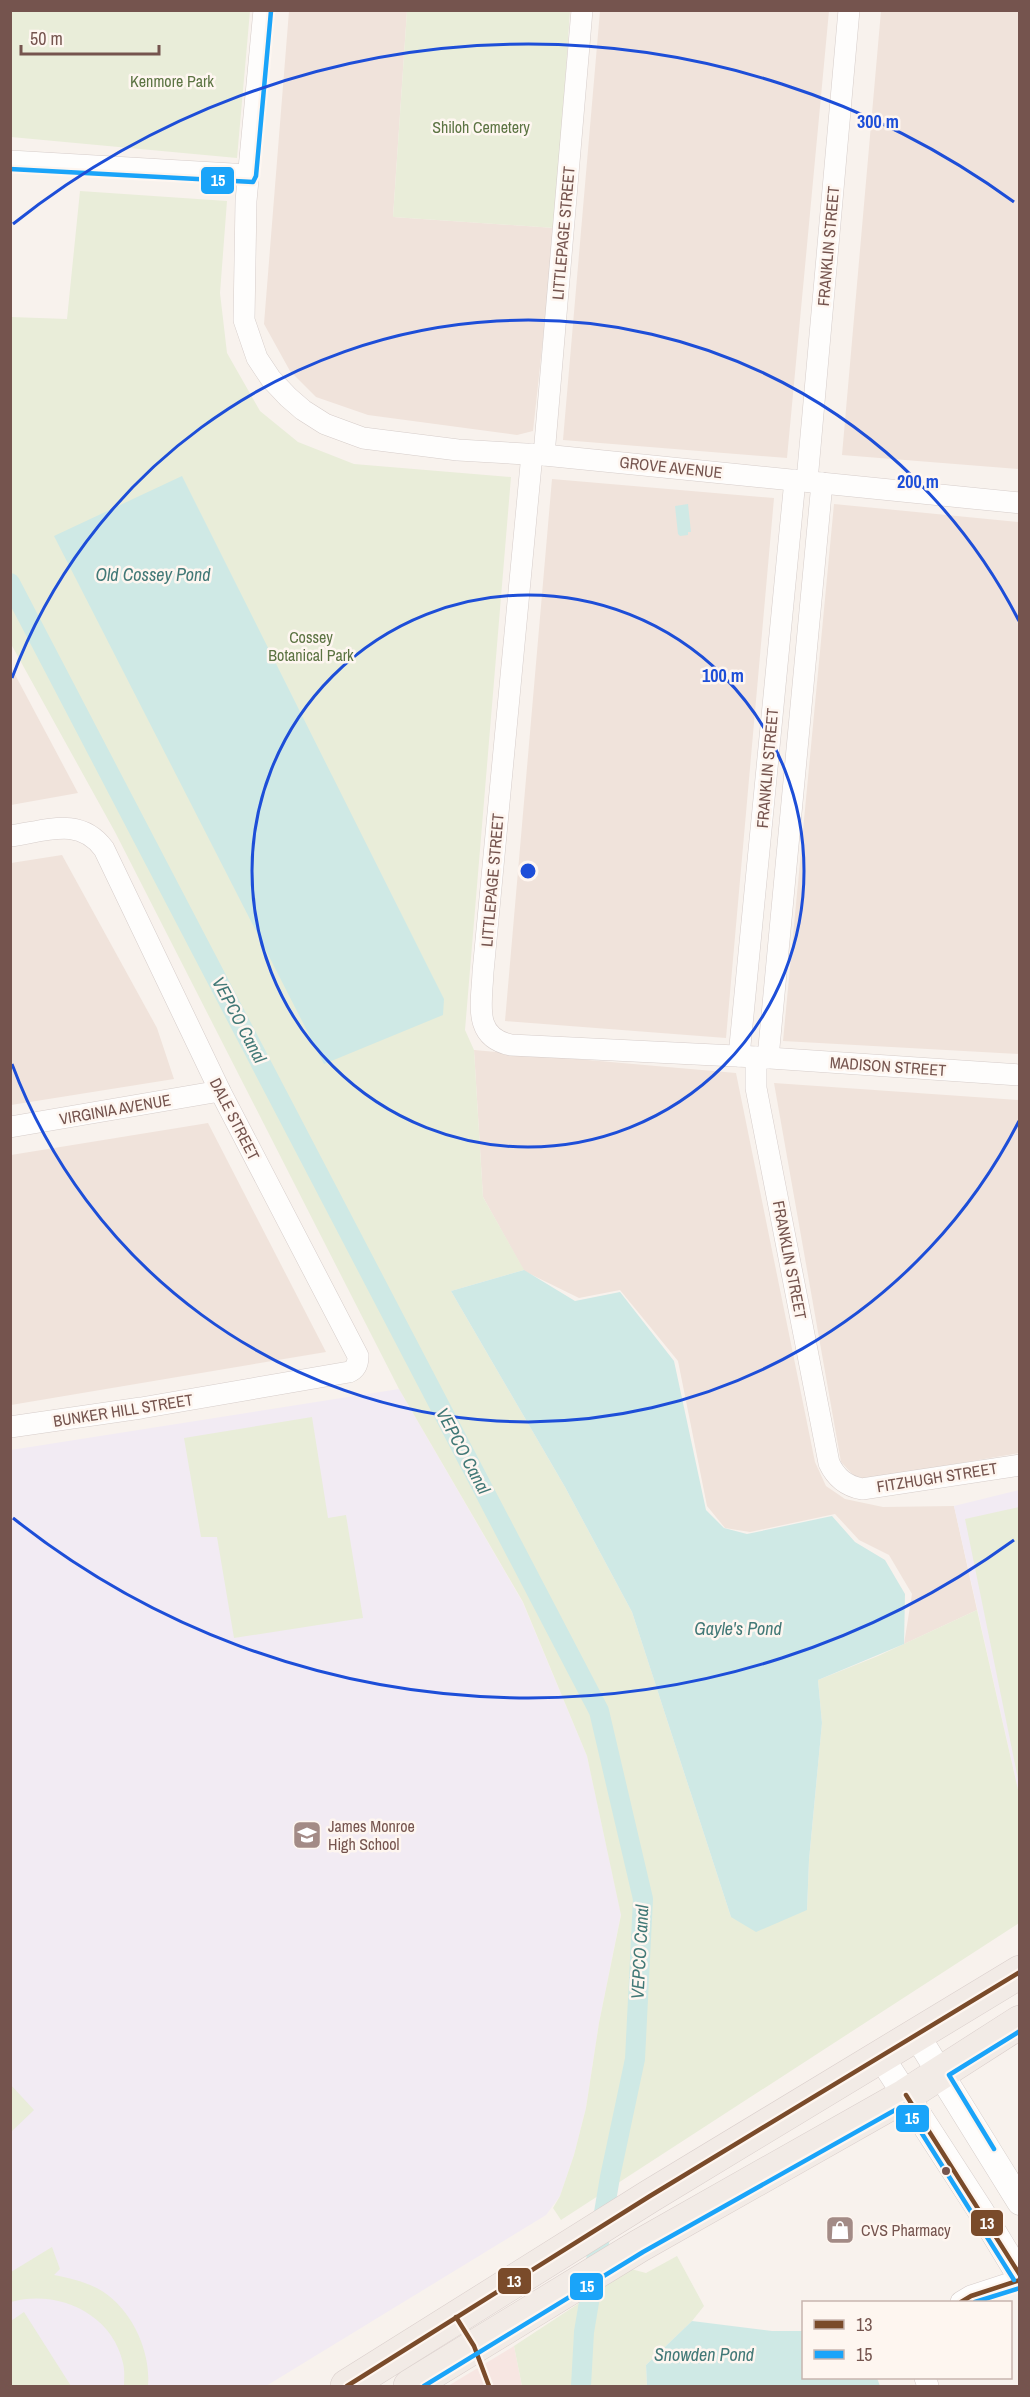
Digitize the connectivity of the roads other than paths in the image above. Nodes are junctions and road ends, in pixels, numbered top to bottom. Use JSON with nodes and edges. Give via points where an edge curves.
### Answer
{"nodes":[{"id":1,"x":264,"y":10,"type":"edge"},
{"id":2,"x":582,"y":10,"type":"edge"},
{"id":3,"x":849,"y":10,"type":"edge"},
{"id":4,"x":10,"y":161,"type":"edge"},
{"id":5,"x":249,"y":175,"type":"junction"},
{"id":6,"x":538,"y":454,"type":"junction"},
{"id":7,"x":808,"y":481,"type":"junction"},
{"id":8,"x":1020,"y":503,"type":"edge"},
{"id":9,"x":10,"y":836,"type":"edge"},
{"id":10,"x":755,"y":1057,"type":"junction"},
{"id":11,"x":1020,"y":1075,"type":"edge"},
{"id":12,"x":220,"y":1091,"type":"junction"},
{"id":13,"x":10,"y":1126,"type":"edge"},
{"id":14,"x":236,"y":1392,"type":"joint"},
{"id":15,"x":10,"y":1427,"type":"edge"},
{"id":16,"x":829,"y":1463,"type":"joint"},
{"id":17,"x":1020,"y":1465,"type":"edge"},
{"id":18,"x":1020,"y":1972,"type":"edge"},
{"id":19,"x":1020,"y":2022,"type":"edge"},
{"id":20,"x":917,"y":2036,"type":"junction"},
{"id":21,"x":881,"y":2057,"type":"junction"},
{"id":22,"x":939,"y":2073,"type":"junction"},
{"id":23,"x":906,"y":2095,"type":"junction"},
{"id":24,"x":1020,"y":2202,"type":"edge"},
{"id":25,"x":1020,"y":2278,"type":"edge"},
{"id":26,"x":963,"y":2301,"type":"edge"},
{"id":27,"x":347,"y":2386,"type":"edge"},
{"id":28,"x":410,"y":2386,"type":"edge"}],
"edges":[{"from":1,"to":5,"type":"street","name":"GROVE AVENUE"},
{"from":2,"to":6,"type":"street","name":"LITTLEPAGE STREET"},
{"from":3,"to":7,"type":"street","name":"FRANKLIN STREET"},
{"from":4,"to":5,"type":"street"},
{"from":5,"to":6,"type":"street","name":"GROVE AVENUE","via":[[244,320],[258,358],[282,391],[325,424],[363,438],[458,450]]},
{"from":6,"to":7,"type":"street","name":"GROVE AVENUE"},
{"from":6,"to":10,"type":"street","name":"LITTLEPAGE STREET","via":[[483,972],[484,1028],[501,1043],[511,1045]]},
{"from":7,"to":8,"type":"street","name":"GROVE AVENUE"},
{"from":7,"to":10,"type":"street","name":"FRANKLIN STREET"},
{"from":7,"to":10,"type":"street","name":"FRANKLIN STREET"},
{"from":9,"to":12,"type":"street","name":"DALE STREET","via":[[74,828],[96,839]]},
{"from":10,"to":11,"type":"street","name":"MADISON STREET"},
{"from":10,"to":16,"type":"street","name":"FRANKLIN STREET","via":[[756,1088]]},
{"from":12,"to":13,"type":"street","name":"VIRGINIA AVENUE"},
{"from":12,"to":14,"type":"street","name":"DALE STREET","via":[[358,1356],[358,1364],[349,1372]]},
{"from":14,"to":15,"type":"street","name":"BUNKER HILL STREET"},
{"from":16,"to":17,"type":"street","name":"FITZHUGH STREET","via":[[841,1480],[862,1489]]},
{"from":18,"to":20,"type":"main road"},
{"from":19,"to":22,"type":"main road"},
{"from":20,"to":21,"type":"main road"},
{"from":20,"to":22,"type":"street"},
{"from":21,"to":23,"type":"street"},
{"from":21,"to":27,"type":"main road"},
{"from":22,"to":23,"type":"main road"},
{"from":22,"to":24,"type":"street"},
{"from":23,"to":25,"type":"street"},
{"from":23,"to":28,"type":"main road","via":[[639,2246]]},
{"from":25,"to":26,"type":"street"}]}
